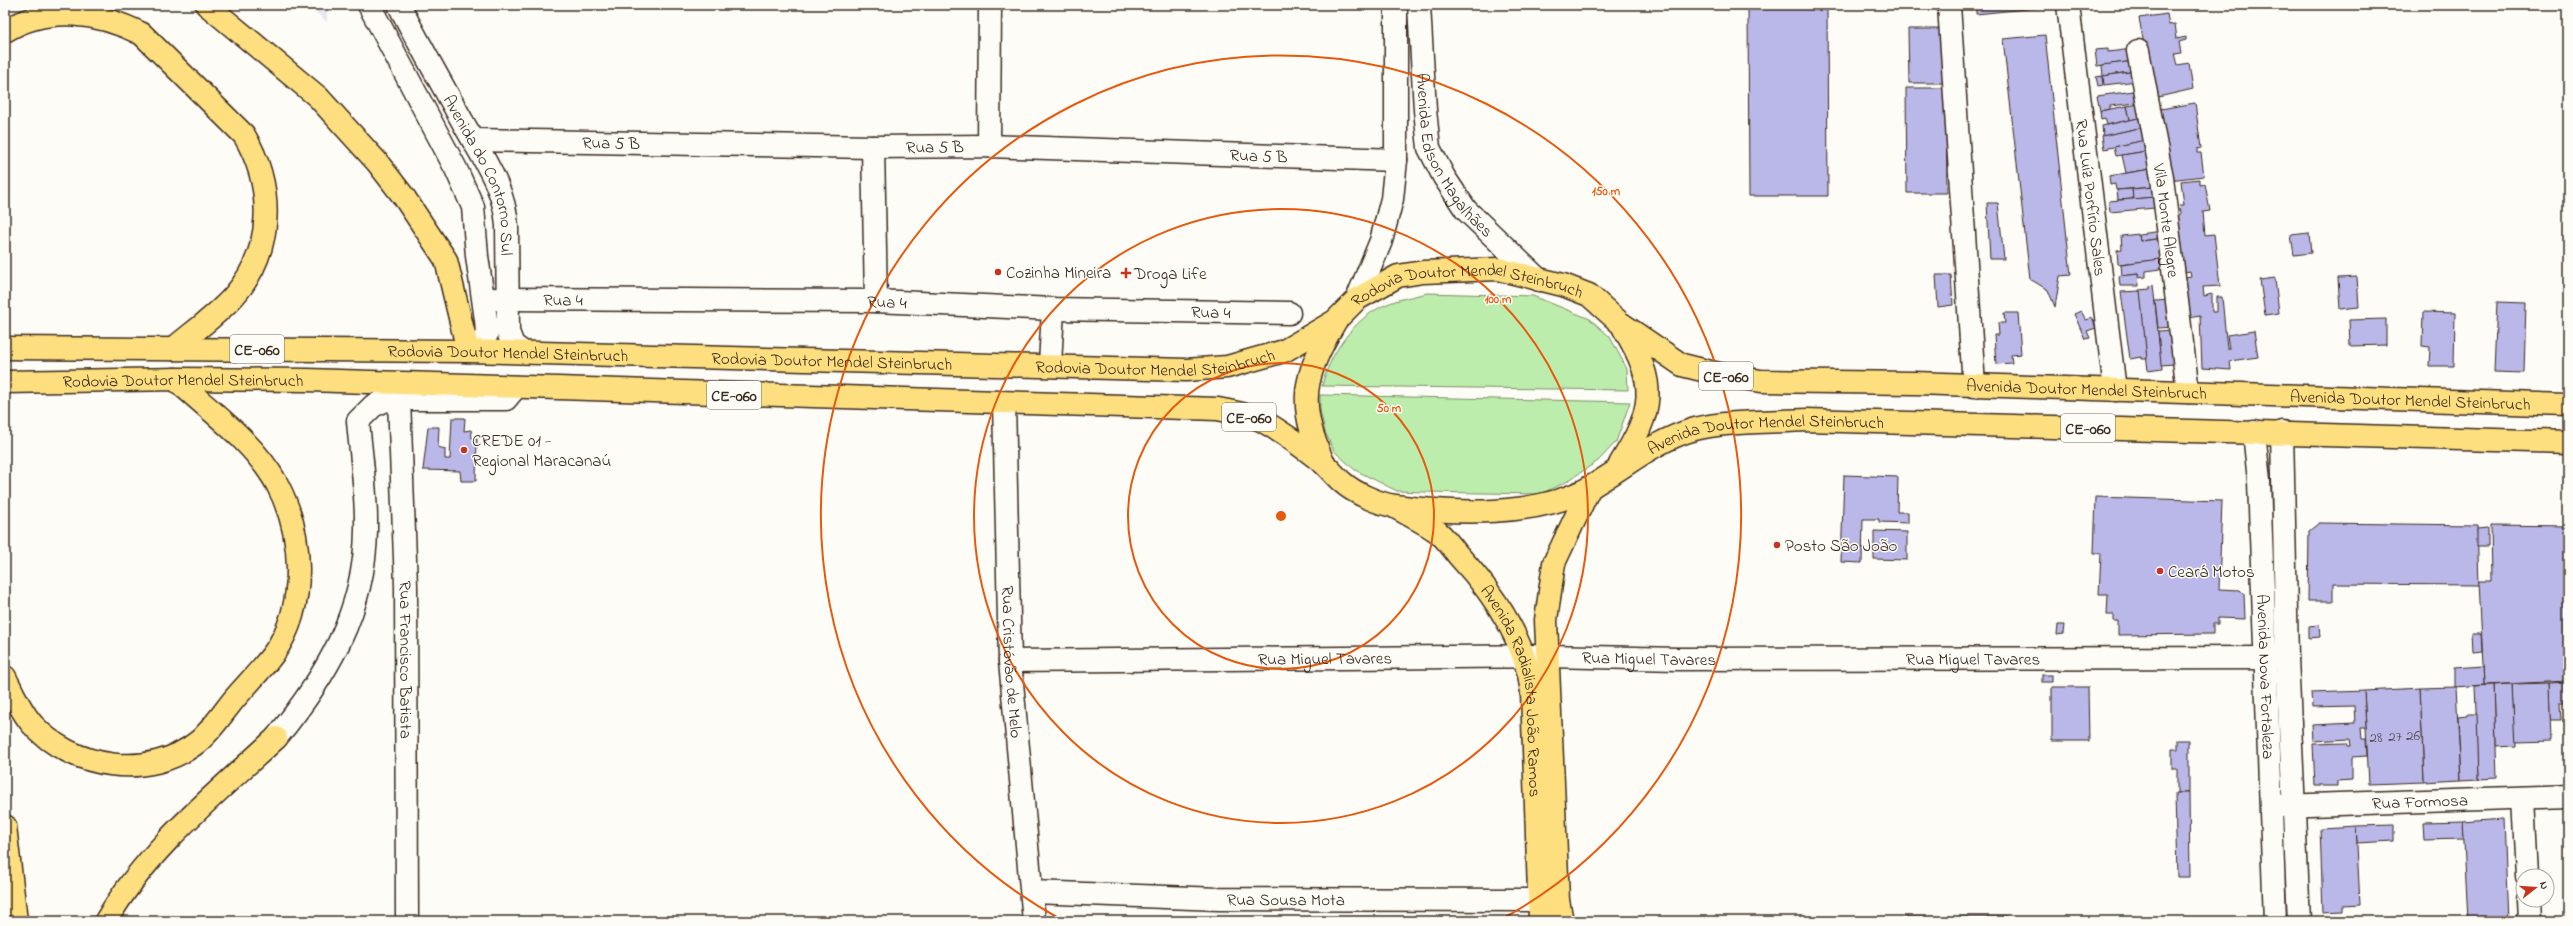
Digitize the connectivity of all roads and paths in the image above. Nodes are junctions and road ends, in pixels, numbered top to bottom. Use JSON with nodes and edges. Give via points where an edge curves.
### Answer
{"nodes":[{"id":1,"x":207,"y":5,"type":"edge"},
{"id":2,"x":369,"y":5,"type":"edge"},
{"id":3,"x":399,"y":5,"type":"edge"},
{"id":4,"x":990,"y":5,"type":"edge"},
{"id":5,"x":1396,"y":5,"type":"edge"},
{"id":6,"x":1419,"y":5,"type":"edge"},
{"id":7,"x":1949,"y":5,"type":"edge"},
{"id":8,"x":2068,"y":5,"type":"edge"},
{"id":9,"x":5,"y":31,"type":"edge"},
{"id":10,"x":2138,"y":50,"type":"dead end"},
{"id":11,"x":473,"y":140,"type":"junction"},
{"id":12,"x":989,"y":146,"type":"junction"},
{"id":13,"x":872,"y":147,"type":"junction"},
{"id":14,"x":1396,"y":160,"type":"junction"},
{"id":15,"x":1540,"y":280,"type":"junction"},
{"id":16,"x":506,"y":298,"type":"junction"},
{"id":17,"x":485,"y":299,"type":"junction"},
{"id":18,"x":1357,"y":299,"type":"junction"},
{"id":19,"x":876,"y":301,"type":"junction"},
{"id":20,"x":1054,"y":309,"type":"junction"},
{"id":21,"x":1289,"y":313,"type":"dead end"},
{"id":22,"x":1335,"y":321,"type":"junction"},
{"id":23,"x":1619,"y":322,"type":"junction"},
{"id":24,"x":5,"y":348,"type":"edge"},
{"id":25,"x":173,"y":349,"type":"junction"},
{"id":26,"x":473,"y":351,"type":"junction"},
{"id":27,"x":523,"y":352,"type":"junction"},
{"id":28,"x":1050,"y":365,"type":"junction"},
{"id":29,"x":175,"y":379,"type":"junction"},
{"id":30,"x":5,"y":382,"type":"edge"},
{"id":31,"x":1974,"y":386,"type":"junction"},
{"id":32,"x":516,"y":387,"type":"junction"},
{"id":33,"x":2115,"y":390,"type":"junction"},
{"id":34,"x":2188,"y":392,"type":"junction"},
{"id":35,"x":393,"y":399,"type":"junction"},
{"id":36,"x":1004,"y":403,"type":"junction"},
{"id":37,"x":2568,"y":405,"type":"edge"},
{"id":38,"x":2254,"y":432,"type":"junction"},
{"id":39,"x":2282,"y":432,"type":"junction"},
{"id":40,"x":2568,"y":442,"type":"edge"},
{"id":41,"x":1323,"y":463,"type":"junction"},
{"id":42,"x":1618,"y":469,"type":"junction"},
{"id":43,"x":1590,"y":487,"type":"junction"},
{"id":44,"x":1393,"y":506,"type":"junction"},
{"id":45,"x":1548,"y":656,"type":"junction"},
{"id":46,"x":1524,"y":657,"type":"junction"},
{"id":47,"x":2264,"y":658,"type":"junction"},
{"id":48,"x":2287,"y":658,"type":"junction"},
{"id":49,"x":1010,"y":661,"type":"junction"},
{"id":50,"x":5,"y":677,"type":"edge"},
{"id":51,"x":276,"y":738,"type":"joint"},
{"id":52,"x":2568,"y":796,"type":"edge"},
{"id":53,"x":2523,"y":798,"type":"junction"},
{"id":54,"x":2295,"y":806,"type":"junction"},
{"id":55,"x":2272,"y":807,"type":"junction"},
{"id":56,"x":5,"y":826,"type":"edge"},
{"id":57,"x":2527,"y":868,"type":"edge"},
{"id":58,"x":1032,"y":892,"type":"junction"},
{"id":59,"x":2528,"y":908,"type":"edge"},
{"id":60,"x":1540,"y":910,"type":"edge"},
{"id":61,"x":16,"y":921,"type":"edge"},
{"id":62,"x":106,"y":921,"type":"edge"},
{"id":63,"x":407,"y":921,"type":"edge"},
{"id":64,"x":1034,"y":921,"type":"edge"},
{"id":65,"x":1562,"y":921,"type":"edge"},
{"id":66,"x":2275,"y":921,"type":"edge"},
{"id":67,"x":2299,"y":921,"type":"edge"},
{"id":68,"x":2529,"y":921,"type":"edge"}],
"edges":[{"from":1,"to":26,"type":"main road","via":[[318,97],[377,162],[404,197],[446,260]]},
{"from":2,"to":17,"type":"street","name":"Avenida do Contorno Sul","via":[[468,194],[473,207],[477,256]]},
{"from":3,"to":11,"type":"street","name":"Avenida do Contorno Sul"},
{"from":4,"to":12,"type":"street"},
{"from":5,"to":14,"type":"street","name":"Avenida Edson Magalhães"},
{"from":6,"to":15,"type":"street","name":"Avenida Edson Magalhães","via":[[1429,148],[1466,210]]},
{"from":7,"to":31,"type":"street"},
{"from":8,"to":33,"type":"street","name":"Rua Luíz Porfírio Sales"},
{"from":9,"to":25,"type":"main road","via":[[25,22],[65,14],[104,18],[124,25],[142,34],[244,134],[253,150],[263,177],[266,200],[265,224],[259,252],[252,269],[233,298]]},
{"from":10,"to":34,"type":"street","name":"Vila Monte Alegre","via":[[2162,178]]},
{"from":11,"to":13,"type":"street","name":"Rua 5 B"},
{"from":11,"to":16,"type":"street","name":"Avenida do Contorno Sul","via":[[497,183],[506,209]]},
{"from":12,"to":13,"type":"street","name":"Rua 5 B"},
{"from":12,"to":14,"type":"street","name":"Rua 5 B"},
{"from":13,"to":19,"type":"street"},
{"from":14,"to":18,"type":"street","name":"Avenida Edson Magalhães","via":[[1392,200],[1381,241]]},
{"from":15,"to":18,"type":"main road","name":"Rodovia Doutor Mendel Steinbruch","number":"CE-060","via":[[1498,269],[1422,272],[1398,276]]},
{"from":15,"to":23,"type":"main road","name":"Rodovia Doutor Mendel Steinbruch","number":"CE-060","via":[[1589,295]]},
{"from":16,"to":17,"type":"street","name":"Rua 4"},
{"from":16,"to":19,"type":"street","name":"Rua 4"},
{"from":16,"to":27,"type":"street","name":"Avenida do Contorno Sul","via":[[510,338]]},
{"from":17,"to":26,"type":"street","name":"Avenida do Contorno Sul","via":[[487,334]]},
{"from":18,"to":22,"type":"main road","name":"Rodovia Doutor Mendel Steinbruch","number":"CE-060"},
{"from":19,"to":20,"type":"street","name":"Rua 4"},
{"from":20,"to":21,"type":"street","name":"Rua 4"},
{"from":20,"to":28,"type":"street"},
{"from":22,"to":28,"type":"main road","name":"Rodovia Doutor Mendel Steinbruch","number":"CE-060","via":[[1284,351],[1227,367],[1186,370]]},
{"from":22,"to":41,"type":"main road","via":[[1315,356],[1306,389],[1310,433]]},
{"from":23,"to":31,"type":"main road","name":"Avenida Doutor Mendel Steinbruch","number":"CE-060","via":[[1682,365],[1723,376],[1761,381]]},
{"from":23,"to":42,"type":"main road","via":[[1643,362],[1648,397],[1645,419]]},
{"from":24,"to":25,"type":"main road","name":"Rodovia Doutor Mendel Steinbruch","number":"CE-060"},
{"from":25,"to":26,"type":"main road","name":"Rodovia Doutor Mendel Steinbruch","number":"CE-060"},
{"from":26,"to":27,"type":"main road","name":"Rodovia Doutor Mendel Steinbruch","number":"CE-060"},
{"from":27,"to":28,"type":"main road","name":"Rodovia Doutor Mendel Steinbruch","number":"CE-060"},
{"from":29,"to":30,"type":"main road","name":"Rodovia Doutor Mendel Steinbruch","number":"CE-060"},
{"from":29,"to":32,"type":"main road","name":"Rodovia Doutor Mendel Steinbruch","number":"CE-060","via":[[307,380]]},
{"from":29,"to":50,"type":"main road","via":[[250,448],[268,471],[286,504],[294,533],[298,569],[291,612],[274,652],[199,740],[167,758],[132,765],[96,762],[61,748],[32,724]]},
{"from":31,"to":33,"type":"main road","name":"Avenida Doutor Mendel Steinbruch","number":"CE-060"},
{"from":32,"to":35,"type":"street","via":[[506,399]]},
{"from":32,"to":36,"type":"main road","name":"Rodovia Doutor Mendel Steinbruch","number":"CE-060"},
{"from":33,"to":34,"type":"main road","name":"Avenida Doutor Mendel Steinbruch","number":"CE-060"},
{"from":34,"to":37,"type":"main road","name":"Avenida Doutor Mendel Steinbruch","number":"CE-060"},
{"from":35,"to":51,"type":"street","via":[[373,406],[358,421],[366,530],[361,574],[353,606],[332,659],[316,686]]},
{"from":35,"to":63,"type":"street","name":"Rua Francisco Batista","via":[[406,586]]},
{"from":36,"to":41,"type":"main road","name":"Rodovia Doutor Mendel Steinbruch","number":"CE-060","via":[[1218,409],[1260,419]]},
{"from":36,"to":49,"type":"street","name":"Rua Cristóvão de Melo"},
{"from":38,"to":39,"type":"main road","name":"Avenida Doutor Mendel Steinbruch","number":"CE-060"},
{"from":38,"to":42,"type":"main road","name":"Avenida Doutor Mendel Steinbruch","number":"CE-060","via":[[1800,420],[1697,429],[1658,442]]},
{"from":38,"to":47,"type":"street","name":"Avenida Nova Fortaleza","via":[[2259,481]]},
{"from":39,"to":40,"type":"main road","name":"Avenida Doutor Mendel Steinbruch","number":"CE-060"},
{"from":39,"to":48,"type":"street","name":"Avenida Nova Fortaleza"},
{"from":41,"to":44,"type":"main road","name":"Rodovia Doutor Mendel Steinbruch","number":"CE-060","via":[[1344,484]]},
{"from":42,"to":43,"type":"main road","name":"Rodovia Doutor Mendel Steinbruch","number":"CE-060"},
{"from":43,"to":44,"type":"main road","name":"Rodovia Doutor Mendel Steinbruch","number":"CE-060","via":[[1567,499],[1542,506],[1503,511]]},
{"from":43,"to":45,"type":"main road","name":"Avenida Radialista João Ramos","via":[[1554,563],[1546,620]]},
{"from":44,"to":46,"type":"main road","name":"Avenida Radialista João Ramos","via":[[1438,532],[1473,570],[1516,636]]},
{"from":45,"to":46,"type":"street","name":"Rua Miguel Tavares"},
{"from":45,"to":47,"type":"street","name":"Rua Miguel Tavares","via":[[1678,659]]},
{"from":45,"to":65,"type":"main road","name":"Avenida Radialista João Ramos","via":[[1558,900]]},
{"from":46,"to":49,"type":"street","name":"Rua Miguel Tavares"},
{"from":46,"to":60,"type":"main road","name":"Avenida Radialista João Ramos","via":[[1530,672],[1532,692]]},
{"from":47,"to":48,"type":"street","name":"Rua Miguel Tavares"},
{"from":47,"to":55,"type":"street","name":"Avenida Nova Fortaleza"},
{"from":48,"to":54,"type":"street","name":"Avenida Nova Fortaleza"},
{"from":49,"to":58,"type":"street","name":"Rua Cristóvão de Melo"},
{"from":51,"to":62,"type":"main road","via":[[152,858],[130,884]]},
{"from":52,"to":53,"type":"street","name":"Rua Formosa"},
{"from":53,"to":54,"type":"street","name":"Rua Formosa"},
{"from":53,"to":57,"type":"street"},
{"from":54,"to":55,"type":"street","name":"Rua Formosa"},
{"from":54,"to":67,"type":"street","name":"Avenida Nova Fortaleza"},
{"from":55,"to":66,"type":"street","name":"Avenida Nova Fortaleza"},
{"from":56,"to":61,"type":"main road"},
{"from":58,"to":60,"type":"street","name":"Rua Sousa Mota"},
{"from":58,"to":64,"type":"street","name":"Rua Cristóvão de Melo"},
{"from":59,"to":68,"type":"street"}]}
